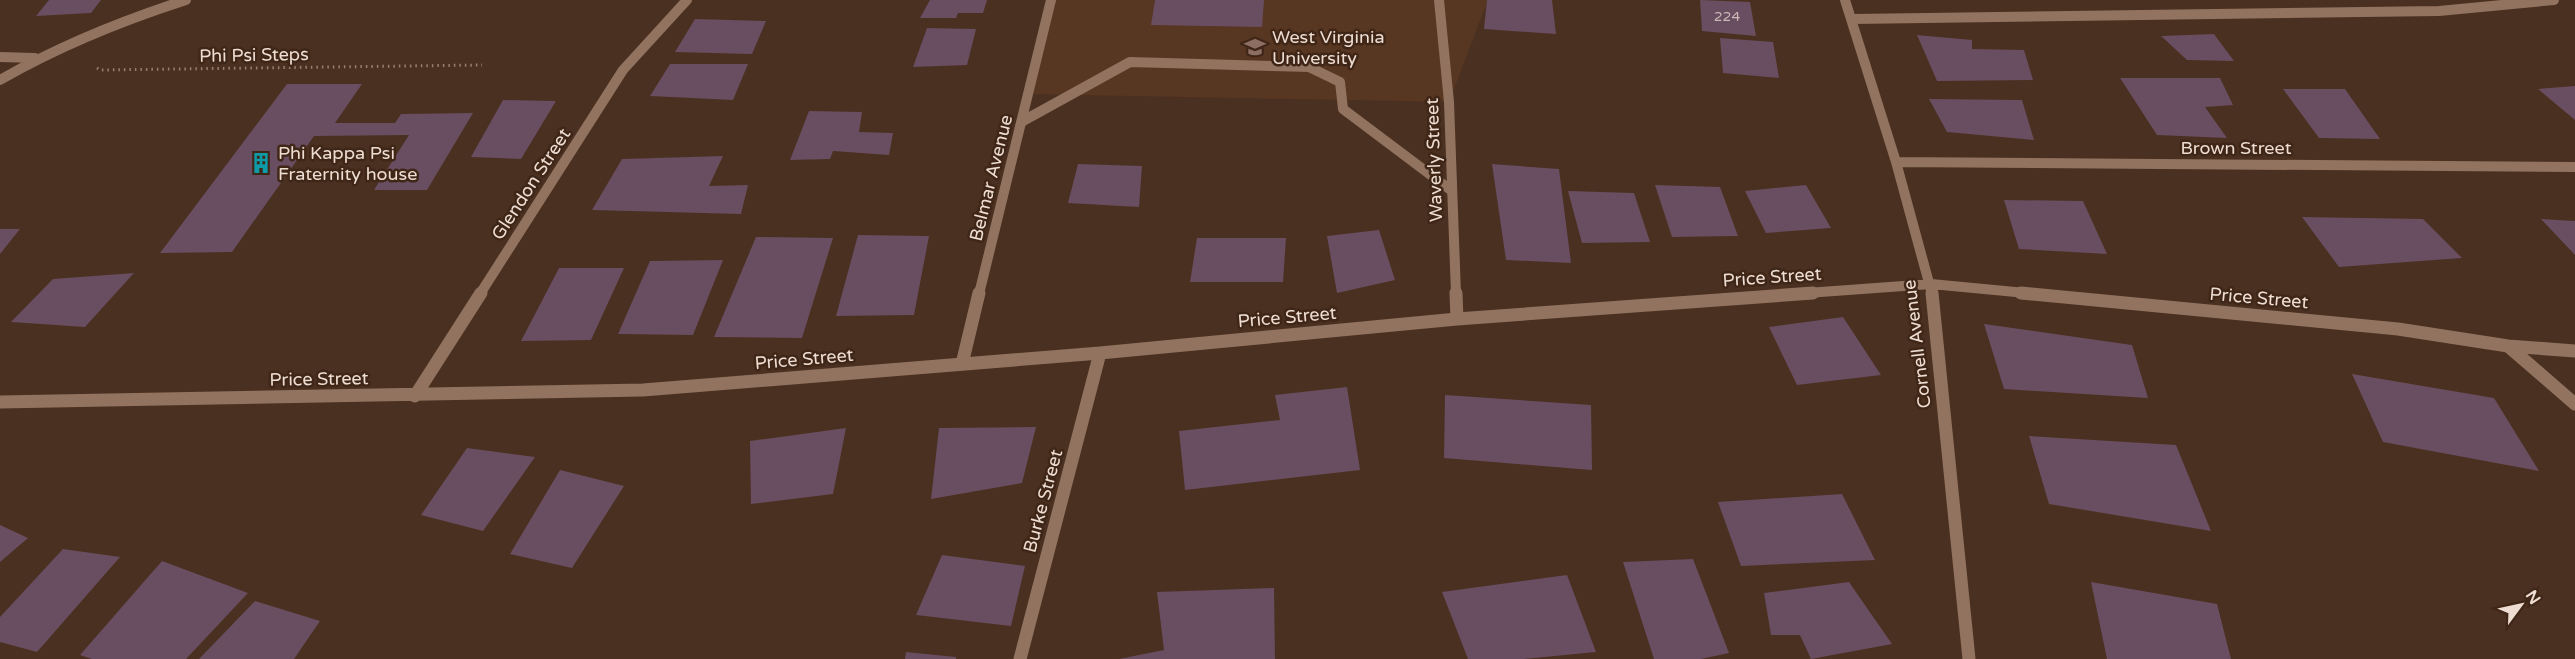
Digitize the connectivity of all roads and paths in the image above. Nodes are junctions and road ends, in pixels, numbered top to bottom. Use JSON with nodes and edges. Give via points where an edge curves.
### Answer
{"nodes":[{"id":1,"x":186,"y":0,"type":"edge"},
{"id":2,"x":687,"y":0,"type":"edge"},
{"id":3,"x":1051,"y":0,"type":"edge"},
{"id":4,"x":1439,"y":0,"type":"edge"},
{"id":5,"x":1845,"y":0,"type":"edge"},
{"id":6,"x":2554,"y":0,"type":"edge"},
{"id":7,"x":1853,"y":19,"type":"junction"},
{"id":8,"x":0,"y":57,"type":"edge"},
{"id":9,"x":37,"y":58,"type":"junction"},
{"id":10,"x":91,"y":64,"type":"dead end"},
{"id":11,"x":482,"y":65,"type":"dead end"},
{"id":12,"x":0,"y":80,"type":"edge"},
{"id":13,"x":1023,"y":121,"type":"junction"},
{"id":14,"x":1896,"y":162,"type":"junction"},
{"id":15,"x":2575,"y":167,"type":"edge"},
{"id":16,"x":1452,"y":191,"type":"junction"},
{"id":17,"x":1931,"y":284,"type":"junction"},
{"id":18,"x":1457,"y":319,"type":"junction"},
{"id":19,"x":2508,"y":346,"type":"junction"},
{"id":20,"x":2575,"y":351,"type":"edge"},
{"id":21,"x":1100,"y":353,"type":"junction"},
{"id":22,"x":962,"y":364,"type":"junction"},
{"id":23,"x":415,"y":396,"type":"junction"},
{"id":24,"x":0,"y":402,"type":"edge"},
{"id":25,"x":2575,"y":404,"type":"edge"},
{"id":26,"x":1020,"y":659,"type":"edge"},
{"id":27,"x":1969,"y":659,"type":"edge"}],
"edges":[{"from":1,"to":9,"type":"street","via":[[128,18]]},
{"from":2,"to":23,"type":"street","name":"Glendon Street","via":[[623,70]]},
{"from":3,"to":13,"type":"street","name":"Belmar Avenue"},
{"from":4,"to":16,"type":"street","name":"Waverly Street","via":[[1449,102]]},
{"from":5,"to":7,"type":"street","name":"Cornell Avenue"},
{"from":6,"to":7,"type":"street","via":[[2439,12]]},
{"from":7,"to":14,"type":"street","name":"Cornell Avenue"},
{"from":8,"to":9,"type":"street"},
{"from":9,"to":12,"type":"street"},
{"from":10,"to":11,"type":"path","name":"Phi Psi Steps","via":[[100,70]]},
{"from":13,"to":16,"type":"street","via":[[1130,62],[1309,67],[1340,82],[1343,109]]},
{"from":13,"to":22,"type":"street","name":"Belmar Avenue"},
{"from":14,"to":15,"type":"street","name":"Brown Street"},
{"from":14,"to":17,"type":"street","name":"Cornell Avenue"},
{"from":16,"to":18,"type":"street","name":"Waverly Street"},
{"from":17,"to":18,"type":"street","name":"Price Street"},
{"from":17,"to":19,"type":"street","name":"Price Street","via":[[2398,329]]},
{"from":17,"to":27,"type":"street","name":"Cornell Avenue"},
{"from":18,"to":21,"type":"street","name":"Price Street"},
{"from":19,"to":20,"type":"street","name":"Price Street"},
{"from":19,"to":25,"type":"street"},
{"from":21,"to":22,"type":"street","name":"Price Street"},
{"from":21,"to":26,"type":"street","name":"Burke Street"},
{"from":22,"to":23,"type":"street","name":"Price Street","via":[[643,390]]},
{"from":23,"to":24,"type":"street","name":"Price Street"}]}
